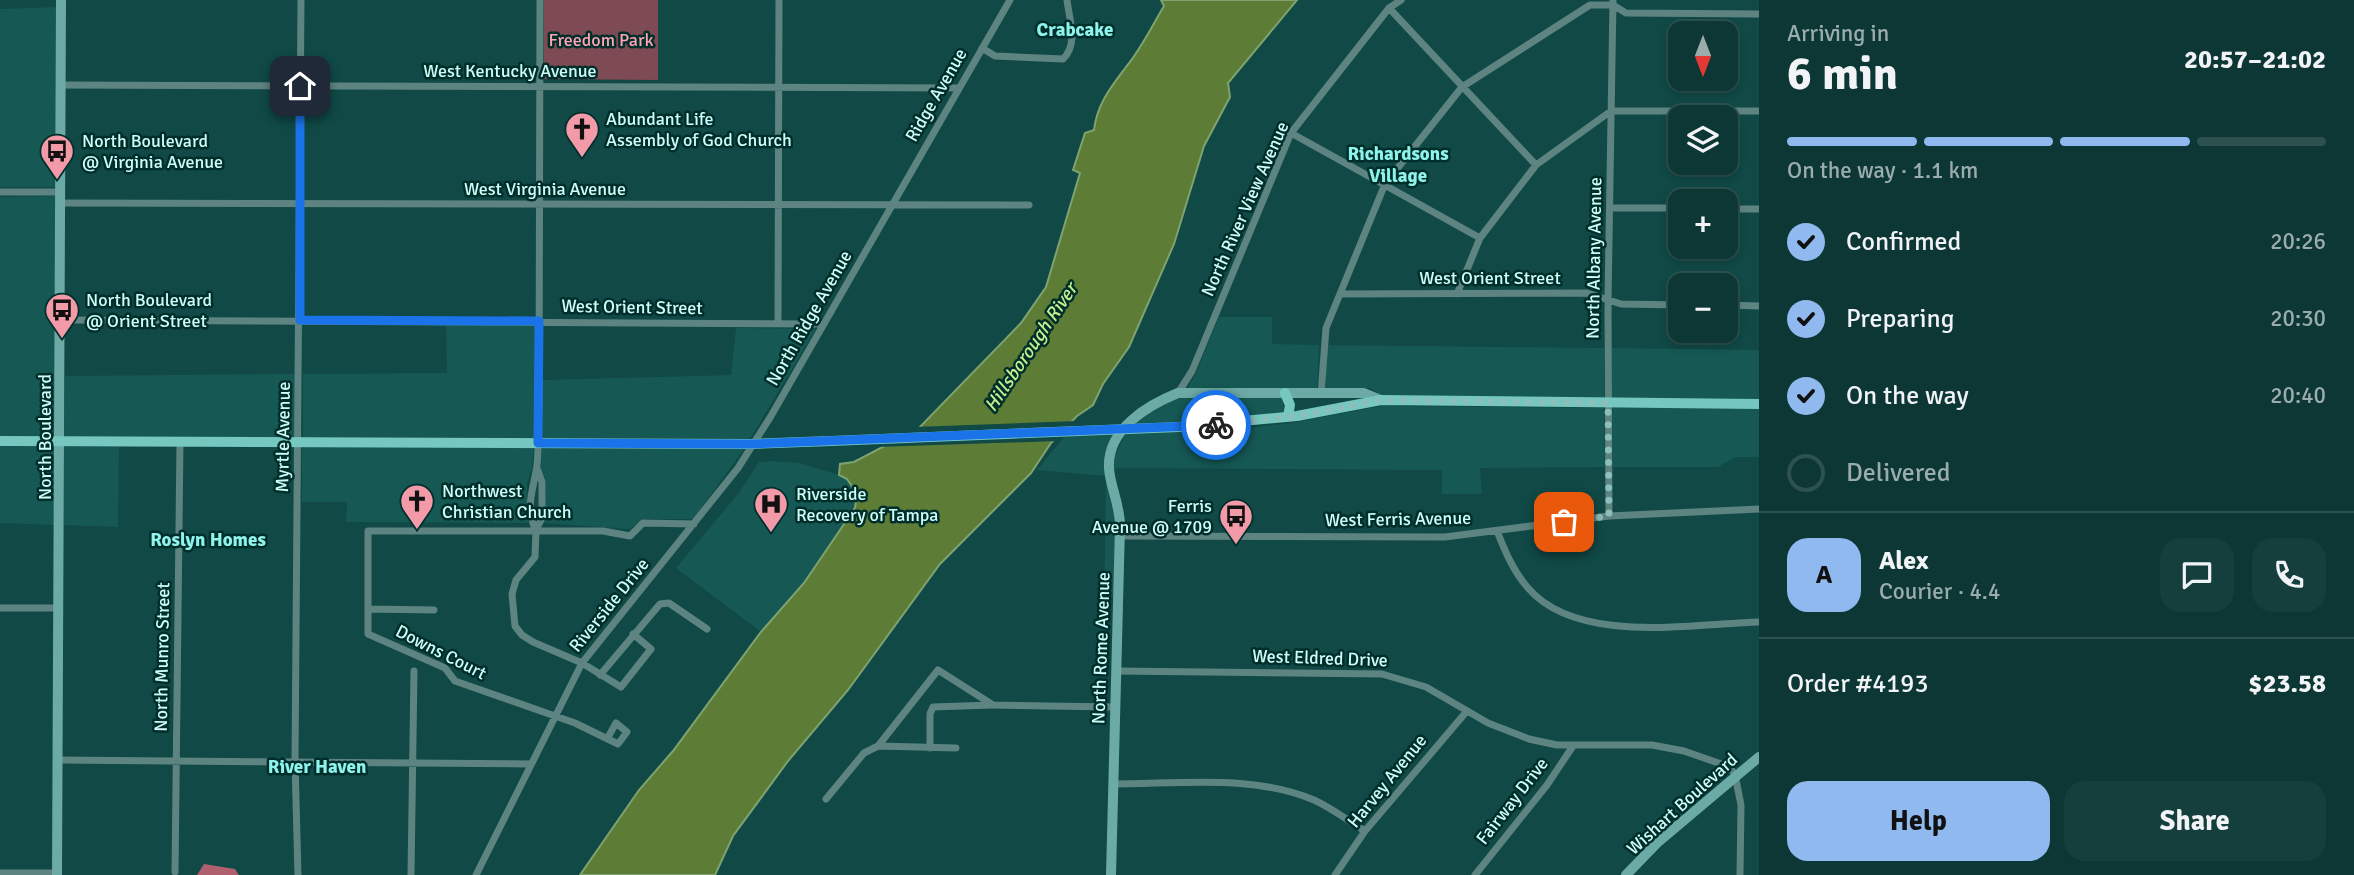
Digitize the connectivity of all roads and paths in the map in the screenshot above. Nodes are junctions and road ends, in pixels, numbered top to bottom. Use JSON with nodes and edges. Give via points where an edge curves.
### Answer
{"nodes":[{"id":1,"x":61,"y":0,"type":"edge"},
{"id":2,"x":301,"y":0,"type":"edge"},
{"id":3,"x":540,"y":0,"type":"edge"},
{"id":4,"x":779,"y":0,"type":"edge"},
{"id":5,"x":1010,"y":0,"type":"edge"},
{"id":6,"x":1067,"y":0,"type":"edge"},
{"id":7,"x":1401,"y":0,"type":"edge"},
{"id":8,"x":1613,"y":3,"type":"edge"},
{"id":9,"x":1389,"y":8,"type":"junction"},
{"id":10,"x":1759,"y":14,"type":"edge"},
{"id":11,"x":982,"y":48,"type":"junction"},
{"id":12,"x":61,"y":85,"type":"junction"},
{"id":13,"x":300,"y":86,"type":"junction"},
{"id":14,"x":540,"y":86,"type":"junction"},
{"id":15,"x":1462,"y":87,"type":"junction"},
{"id":16,"x":779,"y":88,"type":"junction"},
{"id":17,"x":958,"y":88,"type":"junction"},
{"id":18,"x":1611,"y":111,"type":"junction"},
{"id":19,"x":1759,"y":111,"type":"edge"},
{"id":20,"x":1291,"y":133,"type":"junction"},
{"id":21,"x":1536,"y":166,"type":"junction"},
{"id":22,"x":1385,"y":184,"type":"junction"},
{"id":23,"x":0,"y":192,"type":"edge"},
{"id":24,"x":61,"y":197,"type":"junction"},
{"id":25,"x":300,"y":205,"type":"junction"},
{"id":26,"x":539,"y":205,"type":"junction"},
{"id":27,"x":1029,"y":205,"type":"dead end"},
{"id":28,"x":780,"y":206,"type":"junction"},
{"id":29,"x":890,"y":206,"type":"junction"},
{"id":30,"x":1610,"y":208,"type":"junction"},
{"id":31,"x":1668,"y":208,"type":"edge"},
{"id":32,"x":1738,"y":209,"type":"edge"},
{"id":33,"x":1759,"y":209,"type":"edge"},
{"id":34,"x":1479,"y":238,"type":"junction"},
{"id":35,"x":1341,"y":294,"type":"junction"},
{"id":36,"x":1457,"y":294,"type":"junction"},
{"id":37,"x":1608,"y":300,"type":"junction"},
{"id":38,"x":1668,"y":305,"type":"edge"},
{"id":39,"x":1738,"y":305,"type":"edge"},
{"id":40,"x":1759,"y":306,"type":"edge"},
{"id":41,"x":61,"y":320,"type":"junction"},
{"id":42,"x":300,"y":320,"type":"junction"},
{"id":43,"x":539,"y":321,"type":"junction"},
{"id":44,"x":778,"y":324,"type":"junction"},
{"id":45,"x":824,"y":324,"type":"junction"},
{"id":46,"x":1178,"y":393,"type":"junction"},
{"id":47,"x":1284,"y":393,"type":"junction"},
{"id":48,"x":1321,"y":394,"type":"junction"},
{"id":49,"x":1381,"y":400,"type":"junction"},
{"id":50,"x":1608,"y":403,"type":"junction"},
{"id":51,"x":1759,"y":404,"type":"edge"},
{"id":52,"x":1288,"y":417,"type":"junction"},
{"id":53,"x":0,"y":441,"type":"edge"},
{"id":54,"x":60,"y":442,"type":"junction"},
{"id":55,"x":180,"y":442,"type":"junction"},
{"id":56,"x":298,"y":442,"type":"junction"},
{"id":57,"x":538,"y":443,"type":"junction"},
{"id":58,"x":752,"y":444,"type":"junction"},
{"id":59,"x":1759,"y":509,"type":"edge"},
{"id":60,"x":1609,"y":516,"type":"junction"},
{"id":61,"x":694,"y":524,"type":"junction"},
{"id":62,"x":536,"y":530,"type":"junction"},
{"id":63,"x":1497,"y":531,"type":"junction"},
{"id":64,"x":1120,"y":536,"type":"junction"},
{"id":65,"x":0,"y":608,"type":"edge"},
{"id":66,"x":59,"y":608,"type":"junction"},
{"id":67,"x":368,"y":609,"type":"junction"},
{"id":68,"x":434,"y":610,"type":"dead end"},
{"id":69,"x":1759,"y":622,"type":"edge"},
{"id":70,"x":707,"y":629,"type":"dead end"},
{"id":71,"x":633,"y":634,"type":"junction"},
{"id":72,"x":582,"y":663,"type":"junction"},
{"id":73,"x":414,"y":671,"type":"dead end"},
{"id":74,"x":1116,"y":671,"type":"junction"},
{"id":75,"x":600,"y":675,"type":"junction"},
{"id":76,"x":993,"y":705,"type":"junction"},
{"id":77,"x":1115,"y":707,"type":"junction"},
{"id":78,"x":1467,"y":710,"type":"junction"},
{"id":79,"x":557,"y":717,"type":"junction"},
{"id":80,"x":607,"y":739,"type":"dead end"},
{"id":81,"x":878,"y":746,"type":"junction"},
{"id":82,"x":1573,"y":746,"type":"junction"},
{"id":83,"x":930,"y":748,"type":"junction"},
{"id":84,"x":956,"y":748,"type":"dead end"},
{"id":85,"x":1759,"y":757,"type":"edge"},
{"id":86,"x":58,"y":760,"type":"junction"},
{"id":87,"x":177,"y":760,"type":"junction"},
{"id":88,"x":295,"y":762,"type":"junction"},
{"id":89,"x":413,"y":763,"type":"junction"},
{"id":90,"x":531,"y":764,"type":"junction"},
{"id":91,"x":1735,"y":775,"type":"junction"},
{"id":92,"x":1113,"y":784,"type":"junction"},
{"id":93,"x":825,"y":799,"type":"dead end"},
{"id":94,"x":1365,"y":831,"type":"junction"},
{"id":95,"x":175,"y":872,"type":"dead end"},
{"id":96,"x":0,"y":873,"type":"edge"},
{"id":97,"x":57,"y":874,"type":"edge"},
{"id":98,"x":298,"y":875,"type":"edge"},
{"id":99,"x":411,"y":875,"type":"edge"},
{"id":100,"x":476,"y":875,"type":"edge"},
{"id":101,"x":1111,"y":875,"type":"edge"},
{"id":102,"x":1335,"y":875,"type":"edge"},
{"id":103,"x":1475,"y":875,"type":"edge"},
{"id":104,"x":1626,"y":875,"type":"edge"},
{"id":105,"x":1740,"y":875,"type":"edge"}],
"edges":[{"from":1,"to":12,"type":"street","name":"North Boulevard"},
{"from":2,"to":13,"type":"street","name":"Myrtle Avenue"},
{"from":3,"to":14,"type":"street"},
{"from":4,"to":16,"type":"street"},
{"from":5,"to":11,"type":"street","name":"Ridge Avenue"},
{"from":6,"to":11,"type":"street","via":[[1073,35],[1063,59],[995,56]]},
{"from":7,"to":9,"type":"street","name":"North River View Avenue"},
{"from":8,"to":10,"type":"street","via":[[1626,13]]},
{"from":8,"to":15,"type":"street","via":[[1590,5]]},
{"from":8,"to":18,"type":"street","name":"North Albany Avenue"},
{"from":9,"to":15,"type":"street"},
{"from":9,"to":20,"type":"street","name":"North River View Avenue"},
{"from":11,"to":17,"type":"street","name":"Ridge Avenue"},
{"from":12,"to":13,"type":"street","name":"West Kentucky Avenue"},
{"from":12,"to":24,"type":"street","name":"North Boulevard"},
{"from":13,"to":14,"type":"street","name":"West Kentucky Avenue"},
{"from":13,"to":25,"type":"street","name":"Myrtle Avenue"},
{"from":14,"to":16,"type":"street","name":"West Kentucky Avenue"},
{"from":14,"to":26,"type":"street"},
{"from":15,"to":21,"type":"street"},
{"from":15,"to":22,"type":"street"},
{"from":16,"to":17,"type":"street","name":"West Kentucky Avenue"},
{"from":16,"to":28,"type":"street"},
{"from":17,"to":29,"type":"street","name":"Ridge Avenue"},
{"from":18,"to":19,"type":"street"},
{"from":18,"to":21,"type":"street"},
{"from":18,"to":30,"type":"street","name":"North Albany Avenue"},
{"from":20,"to":22,"type":"street"},
{"from":20,"to":46,"type":"street","name":"North River View Avenue","via":[[1192,371]]},
{"from":21,"to":34,"type":"street"},
{"from":22,"to":34,"type":"street"},
{"from":22,"to":35,"type":"street"},
{"from":23,"to":24,"type":"street","name":"West Virginia Avenue"},
{"from":24,"to":25,"type":"street","name":"West Virginia Avenue"},
{"from":24,"to":41,"type":"street","name":"North Boulevard"},
{"from":25,"to":26,"type":"street","name":"West Virginia Avenue"},
{"from":25,"to":42,"type":"street","name":"Myrtle Avenue"},
{"from":26,"to":28,"type":"street","name":"West Virginia Avenue"},
{"from":26,"to":43,"type":"street"},
{"from":27,"to":29,"type":"street","name":"West Virginia Avenue"},
{"from":28,"to":29,"type":"street","name":"West Virginia Avenue"},
{"from":28,"to":44,"type":"street"},
{"from":29,"to":45,"type":"street","name":"North Ridge Avenue"},
{"from":30,"to":31,"type":"street"},
{"from":30,"to":37,"type":"street","name":"North Albany Avenue"},
{"from":32,"to":33,"type":"street"},
{"from":34,"to":36,"type":"street"},
{"from":35,"to":36,"type":"street","name":"West Orient Street"},
{"from":35,"to":48,"type":"street","via":[[1326,328]]},
{"from":36,"to":37,"type":"street","name":"West Orient Street","via":[[1587,293]]},
{"from":37,"to":38,"type":"street","name":"West Orient Street"},
{"from":37,"to":50,"type":"street","name":"North Albany Avenue"},
{"from":39,"to":40,"type":"street"},
{"from":41,"to":42,"type":"street","name":"West Orient Street"},
{"from":41,"to":54,"type":"street","name":"North Boulevard"},
{"from":42,"to":43,"type":"street","name":"West Orient Street"},
{"from":42,"to":56,"type":"street","name":"Myrtle Avenue"},
{"from":43,"to":44,"type":"street","name":"West Orient Street"},
{"from":43,"to":57,"type":"street"},
{"from":44,"to":45,"type":"street","name":"West Orient Street"},
{"from":45,"to":58,"type":"street","name":"North Ridge Avenue"},
{"from":46,"to":47,"type":"street"},
{"from":46,"to":64,"type":"street","name":"North Rome Avenue","via":[[1151,404],[1116,440],[1109,469],[1118,497]]},
{"from":47,"to":48,"type":"street"},
{"from":47,"to":52,"type":"main road","via":[[1290,405]]},
{"from":48,"to":49,"type":"street","via":[[1370,393]]},
{"from":49,"to":50,"type":"main road"},
{"from":49,"to":52,"type":"main road"},
{"from":50,"to":51,"type":"main road"},
{"from":50,"to":60,"type":"street","name":"North Albany Avenue"},
{"from":52,"to":58,"type":"main road","bridge":true,"via":[[1179,427]]},
{"from":53,"to":54,"type":"main road"},
{"from":54,"to":55,"type":"main road"},
{"from":54,"to":66,"type":"street","name":"North Boulevard"},
{"from":55,"to":56,"type":"main road"},
{"from":55,"to":87,"type":"street","name":"North Munro Street"},
{"from":56,"to":57,"type":"main road"},
{"from":56,"to":88,"type":"street","name":"Myrtle Avenue"},
{"from":57,"to":58,"type":"main road"},
{"from":57,"to":62,"type":"street","via":[[542,518]]},
{"from":58,"to":61,"type":"street","name":"Riverside Drive"},
{"from":59,"to":60,"type":"street","name":"West Ferris Avenue"},
{"from":60,"to":63,"type":"street","name":"West Ferris Avenue"},
{"from":61,"to":62,"type":"street","via":[[643,523],[630,536]]},
{"from":61,"to":72,"type":"street","name":"Riverside Drive"},
{"from":62,"to":67,"type":"street","name":"Downs Court","via":[[368,531]]},
{"from":62,"to":72,"type":"street","via":[[535,557],[516,580],[512,594],[515,626],[533,642]]},
{"from":63,"to":64,"type":"street","name":"West Ferris Avenue","via":[[1445,537]]},
{"from":63,"to":69,"type":"street","via":[[1511,564],[1529,589],[1547,604],[1592,624]]},
{"from":64,"to":74,"type":"street","name":"North Rome Avenue"},
{"from":65,"to":66,"type":"street"},
{"from":66,"to":86,"type":"street","name":"North Boulevard"},
{"from":67,"to":68,"type":"street"},
{"from":67,"to":79,"type":"street","name":"Downs Court","via":[[368,634],[445,668],[456,681]]},
{"from":70,"to":71,"type":"street","via":[[669,603],[660,604]]},
{"from":71,"to":75,"type":"street"},
{"from":71,"to":75,"type":"street","via":[[651,649],[621,687]]},
{"from":72,"to":75,"type":"street"},
{"from":72,"to":79,"type":"street","name":"Riverside Drive"},
{"from":73,"to":89,"type":"street"},
{"from":74,"to":77,"type":"street","name":"North Rome Avenue"},
{"from":74,"to":78,"type":"street","name":"West Eldred Drive","via":[[1367,672],[1415,682]]},
{"from":76,"to":77,"type":"street"},
{"from":76,"to":81,"type":"street","via":[[939,670]]},
{"from":76,"to":83,"type":"street","via":[[933,707]]},
{"from":77,"to":92,"type":"street","name":"North Rome Avenue"},
{"from":78,"to":82,"type":"street","name":"West Eldred Drive","via":[[1514,734]]},
{"from":78,"to":94,"type":"street","name":"Harvey Avenue"},
{"from":79,"to":80,"type":"street"},
{"from":79,"to":90,"type":"street","name":"Riverside Drive"},
{"from":81,"to":83,"type":"street"},
{"from":81,"to":93,"type":"street","via":[[864,753]]},
{"from":82,"to":91,"type":"street","name":"West Eldred Drive","via":[[1662,746],[1730,767]]},
{"from":82,"to":103,"type":"street","name":"Fairway Drive"},
{"from":83,"to":84,"type":"street"},
{"from":85,"to":91,"type":"street","name":"Wishart Boulevard"},
{"from":86,"to":87,"type":"street"},
{"from":86,"to":97,"type":"street","name":"North Boulevard"},
{"from":87,"to":88,"type":"street"},
{"from":87,"to":95,"type":"street","name":"North Munro Street"},
{"from":88,"to":89,"type":"street"},
{"from":88,"to":98,"type":"street","name":"Myrtle Avenue"},
{"from":89,"to":90,"type":"street"},
{"from":89,"to":99,"type":"street"},
{"from":90,"to":100,"type":"street","name":"Riverside Drive"},
{"from":91,"to":104,"type":"street","name":"Wishart Boulevard"},
{"from":91,"to":105,"type":"street","via":[[1741,805]]},
{"from":92,"to":94,"type":"street","via":[[1248,785],[1293,793],[1322,804]]},
{"from":92,"to":101,"type":"street","name":"North Rome Avenue"},
{"from":94,"to":102,"type":"street","name":"Harvey Avenue"},
{"from":96,"to":97,"type":"street"}]}
